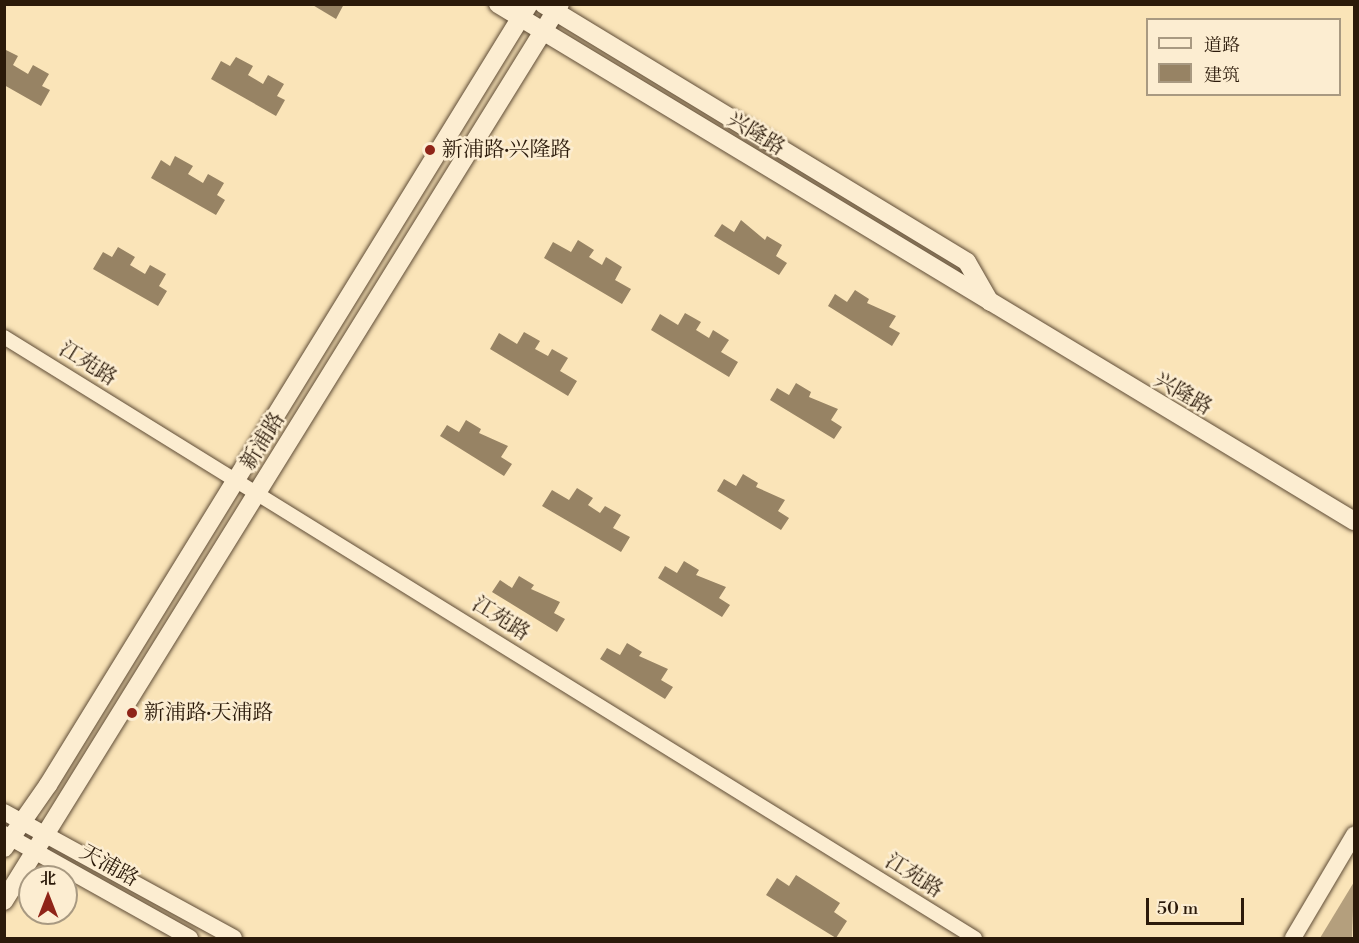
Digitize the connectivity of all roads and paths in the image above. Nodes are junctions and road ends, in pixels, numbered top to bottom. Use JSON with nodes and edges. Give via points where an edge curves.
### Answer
{"nodes":[{"id":1,"x":498,"y":4,"type":"edge"},
{"id":2,"x":553,"y":7,"type":"edge"},
{"id":3,"x":525,"y":11,"type":"edge"},
{"id":4,"x":543,"y":31,"type":"junction"},
{"id":5,"x":991,"y":304,"type":"junction"},
{"id":6,"x":4,"y":337,"type":"edge"},
{"id":7,"x":235,"y":479,"type":"junction"},
{"id":8,"x":257,"y":493,"type":"junction"},
{"id":9,"x":1354,"y":521,"type":"edge"},
{"id":10,"x":4,"y":812,"type":"edge"},
{"id":11,"x":22,"y":822,"type":"junction"},
{"id":12,"x":46,"y":835,"type":"junction"},
{"id":13,"x":1354,"y":835,"type":"edge"},
{"id":14,"x":7,"y":840,"type":"edge"},
{"id":15,"x":36,"y":851,"type":"junction"},
{"id":16,"x":4,"y":901,"type":"edge"},
{"id":17,"x":190,"y":939,"type":"edge"},
{"id":18,"x":234,"y":939,"type":"edge"},
{"id":19,"x":975,"y":939,"type":"edge"},
{"id":20,"x":1293,"y":939,"type":"edge"}],
"edges":[{"from":1,"to":3,"type":"main road","name":"兴隆路"},
{"from":2,"to":4,"type":"main road","name":"新浦路"},
{"from":2,"to":5,"type":"main road","name":"兴隆路","via":[[967,262]]},
{"from":3,"to":4,"type":"main road","name":"兴隆路"},
{"from":3,"to":7,"type":"main road","name":"新浦路"},
{"from":4,"to":5,"type":"main road","name":"兴隆路"},
{"from":4,"to":8,"type":"main road","name":"新浦路"},
{"from":5,"to":9,"type":"main road","name":"兴隆路"},
{"from":6,"to":7,"type":"street","name":"江苑路"},
{"from":7,"to":8,"type":"street","name":"江苑路"},
{"from":7,"to":11,"type":"main road","name":"新浦路"},
{"from":8,"to":12,"type":"main road","name":"新浦路"},
{"from":8,"to":19,"type":"street","name":"江苑路"},
{"from":10,"to":11,"type":"street"},
{"from":11,"to":12,"type":"street"},
{"from":11,"to":14,"type":"main road","name":"新浦路"},
{"from":12,"to":15,"type":"main road","name":"新浦路"},
{"from":12,"to":18,"type":"street"},
{"from":13,"to":20,"type":"street"},
{"from":14,"to":15,"type":"street","name":"天浦路"},
{"from":15,"to":16,"type":"main road","name":"新浦路"},
{"from":15,"to":17,"type":"street","name":"天浦路"}]}
